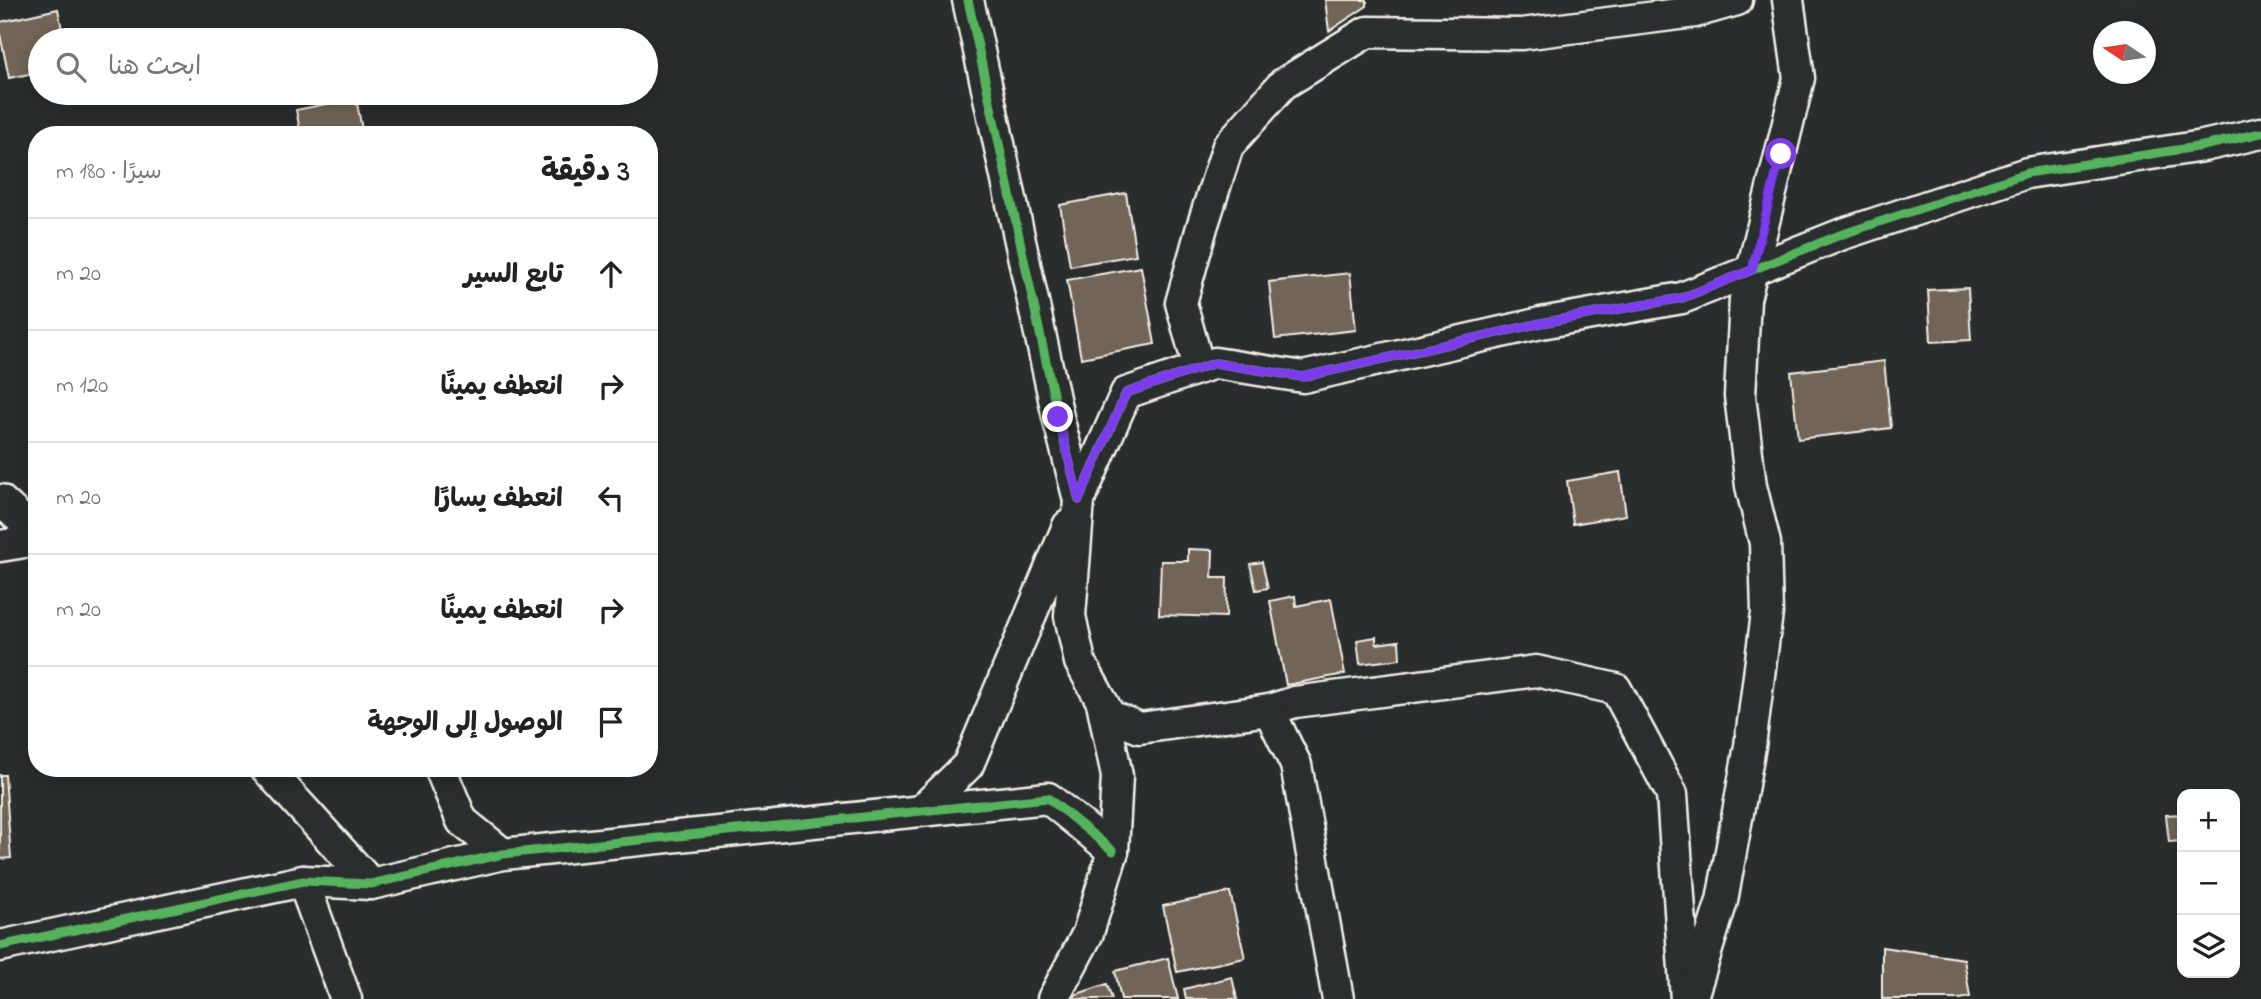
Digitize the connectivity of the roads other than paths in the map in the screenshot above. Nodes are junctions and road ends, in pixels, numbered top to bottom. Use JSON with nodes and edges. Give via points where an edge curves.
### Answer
{"nodes":[{"id":1,"x":968,"y":0,"type":"edge"},
{"id":2,"x":1737,"y":0,"type":"edge"},
{"id":3,"x":1788,"y":0,"type":"edge"},
{"id":4,"x":2261,"y":134,"type":"edge"},
{"id":5,"x":1752,"y":270,"type":"junction"},
{"id":6,"x":1199,"y":368,"type":"junction"},
{"id":7,"x":0,"y":500,"type":"edge"},
{"id":8,"x":1079,"y":500,"type":"junction"},
{"id":9,"x":28,"y":526,"type":"edge"},
{"id":10,"x":28,"y":541,"type":"edge"},
{"id":11,"x":0,"y":546,"type":"edge"},
{"id":12,"x":1102,"y":702,"type":"junction"},
{"id":13,"x":1269,"y":710,"type":"junction"},
{"id":14,"x":274,"y":777,"type":"edge"},
{"id":15,"x":444,"y":777,"type":"edge"},
{"id":16,"x":922,"y":810,"type":"junction"},
{"id":17,"x":1113,"y":851,"type":"junction"},
{"id":18,"x":503,"y":854,"type":"junction"},
{"id":19,"x":303,"y":881,"type":"junction"},
{"id":20,"x":371,"y":884,"type":"junction"},
{"id":21,"x":0,"y":946,"type":"edge"},
{"id":22,"x":346,"y":999,"type":"edge"},
{"id":23,"x":1053,"y":999,"type":"edge"},
{"id":24,"x":1338,"y":999,"type":"edge"},
{"id":25,"x":1686,"y":999,"type":"edge"},
{"id":26,"x":1691,"y":999,"type":"edge"}],
"edges":[{"from":1,"to":8,"type":"street"},
{"from":2,"to":6,"type":"street","via":[[1695,12],[1522,34],[1367,32],[1283,83],[1228,146],[1202,227],[1181,303]]},
{"from":3,"to":5,"type":"street","via":[[1799,78]]},
{"from":4,"to":5,"type":"street","via":[[2026,173],[1840,235]]},
{"from":5,"to":6,"type":"street","via":[[1682,298],[1541,323],[1303,377],[1215,363]]},
{"from":5,"to":26,"type":"street","via":[[1745,299],[1740,396],[1751,486],[1765,543],[1767,613],[1750,746],[1721,901]]},
{"from":6,"to":8,"type":"street","via":[[1126,393]]},
{"from":7,"to":9,"type":"street"},
{"from":8,"to":12,"type":"street","via":[[1070,616],[1080,662]]},
{"from":8,"to":16,"type":"street","via":[[968,765]]},
{"from":10,"to":11,"type":"street"},
{"from":12,"to":13,"type":"street","via":[[1110,716],[1140,728]]},
{"from":12,"to":17,"type":"street","via":[[1117,776]]},
{"from":13,"to":24,"type":"street","via":[[1296,765]]},
{"from":13,"to":25,"type":"street","via":[[1295,702],[1536,671],[1616,689],[1672,794]]},
{"from":14,"to":20,"type":"street"},
{"from":15,"to":18,"type":"street","via":[[462,821]]},
{"from":16,"to":17,"type":"street","via":[[1048,798]]},
{"from":16,"to":18,"type":"street"},
{"from":17,"to":23,"type":"street","via":[[1088,933]]},
{"from":18,"to":20,"type":"street"},
{"from":19,"to":20,"type":"street"},
{"from":19,"to":21,"type":"street"},
{"from":19,"to":22,"type":"street"}]}
